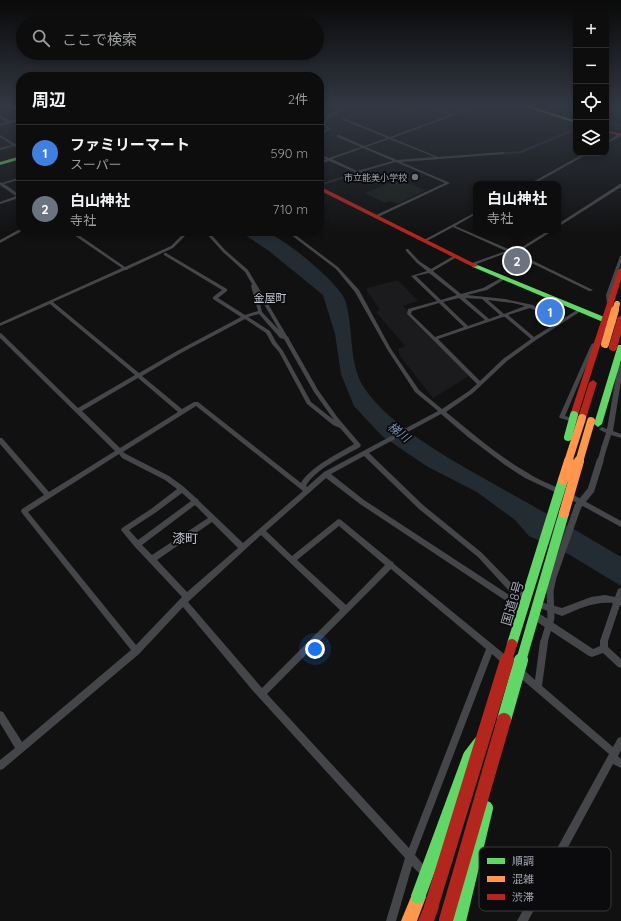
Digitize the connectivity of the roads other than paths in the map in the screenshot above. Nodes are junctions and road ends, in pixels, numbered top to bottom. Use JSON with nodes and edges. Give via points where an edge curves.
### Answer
{"nodes":[{"id":1,"x":358,"y":149,"type":"edge"},
{"id":2,"x":369,"y":149,"type":"edge"},
{"id":3,"x":416,"y":149,"type":"edge"},
{"id":4,"x":503,"y":153,"type":"dead end"},
{"id":5,"x":324,"y":156,"type":"edge"},
{"id":6,"x":582,"y":156,"type":"edge"},
{"id":7,"x":438,"y":158,"type":"junction"},
{"id":8,"x":16,"y":159,"type":"edge"},
{"id":9,"x":329,"y":159,"type":"junction"},
{"id":10,"x":324,"y":161,"type":"edge"},
{"id":11,"x":396,"y":161,"type":"junction"},
{"id":12,"x":0,"y":164,"type":"edge"},
{"id":13,"x":16,"y":180,"type":"edge"},
{"id":14,"x":536,"y":181,"type":"edge"},
{"id":15,"x":1,"y":184,"type":"edge"},
{"id":16,"x":621,"y":185,"type":"edge"},
{"id":17,"x":324,"y":191,"type":"edge"},
{"id":18,"x":16,"y":194,"type":"edge"},
{"id":19,"x":16,"y":198,"type":"edge"},
{"id":20,"x":0,"y":203,"type":"edge"},
{"id":21,"x":473,"y":215,"type":"edge"},
{"id":22,"x":375,"y":217,"type":"junction"},
{"id":23,"x":561,"y":224,"type":"edge"},
{"id":24,"x":453,"y":226,"type":"junction"},
{"id":25,"x":16,"y":233,"type":"edge"},
{"id":26,"x":547,"y":233,"type":"edge"},
{"id":27,"x":77,"y":236,"type":"edge"},
{"id":28,"x":183,"y":236,"type":"edge"},
{"id":29,"x":187,"y":236,"type":"edge"},
{"id":30,"x":210,"y":236,"type":"edge"},
{"id":31,"x":295,"y":236,"type":"edge"},
{"id":32,"x":424,"y":241,"type":"junction"},
{"id":33,"x":0,"y":242,"type":"edge"},
{"id":34,"x":407,"y":250,"type":"dead end"},
{"id":35,"x":510,"y":252,"type":"junction"},
{"id":36,"x":456,"y":256,"type":"junction"},
{"id":37,"x":621,"y":257,"type":"edge"},
{"id":38,"x":473,"y":264,"type":"junction"},
{"id":39,"x":126,"y":269,"type":"junction"},
{"id":40,"x":621,"y":270,"type":"edge"},
{"id":41,"x":431,"y":271,"type":"junction"},
{"id":42,"x":503,"y":278,"type":"junction"},
{"id":43,"x":255,"y":284,"type":"junction"},
{"id":44,"x":591,"y":290,"type":"dead end"},
{"id":45,"x":621,"y":292,"type":"edge"},
{"id":46,"x":459,"y":296,"type":"junction"},
{"id":47,"x":484,"y":299,"type":"junction"},
{"id":48,"x":440,"y":301,"type":"junction"},
{"id":49,"x":50,"y":302,"type":"junction"},
{"id":50,"x":531,"y":306,"type":"junction"},
{"id":51,"x":613,"y":306,"type":"junction"},
{"id":52,"x":579,"y":311,"type":"junction"},
{"id":53,"x":260,"y":312,"type":"junction"},
{"id":54,"x":505,"y":316,"type":"junction"},
{"id":55,"x":245,"y":317,"type":"junction"},
{"id":56,"x":621,"y":320,"type":"edge"},
{"id":57,"x":488,"y":321,"type":"junction"},
{"id":58,"x":605,"y":321,"type":"junction"},
{"id":59,"x":558,"y":324,"type":"junction"},
{"id":60,"x":0,"y":325,"type":"edge"},
{"id":61,"x":621,"y":327,"type":"edge"},
{"id":62,"x":468,"y":328,"type":"junction"},
{"id":63,"x":0,"y":334,"type":"edge"},
{"id":64,"x":287,"y":338,"type":"junction"},
{"id":65,"x":434,"y":339,"type":"junction"},
{"id":66,"x":534,"y":339,"type":"junction"},
{"id":67,"x":609,"y":344,"type":"edge"},
{"id":68,"x":621,"y":365,"type":"edge"},
{"id":69,"x":138,"y":376,"type":"junction"},
{"id":70,"x":480,"y":384,"type":"junction"},
{"id":71,"x":620,"y":384,"type":"edge"},
{"id":72,"x":78,"y":410,"type":"junction"},
{"id":73,"x":182,"y":412,"type":"junction"},
{"id":74,"x":441,"y":412,"type":"junction"},
{"id":75,"x":586,"y":421,"type":"junction"},
{"id":76,"x":341,"y":426,"type":"junction"},
{"id":77,"x":609,"y":431,"type":"junction"},
{"id":78,"x":621,"y":436,"type":"edge"},
{"id":79,"x":0,"y":440,"type":"edge"},
{"id":80,"x":119,"y":452,"type":"junction"},
{"id":81,"x":367,"y":452,"type":"junction"},
{"id":82,"x":326,"y":474,"type":"junction"},
{"id":83,"x":182,"y":489,"type":"junction"},
{"id":84,"x":304,"y":489,"type":"junction"},
{"id":85,"x":48,"y":496,"type":"junction"},
{"id":86,"x":196,"y":502,"type":"junction"},
{"id":87,"x":213,"y":518,"type":"junction"},
{"id":88,"x":621,"y":524,"type":"edge"},
{"id":89,"x":261,"y":531,"type":"junction"},
{"id":90,"x":136,"y":545,"type":"junction"},
{"id":91,"x":243,"y":548,"type":"junction"},
{"id":92,"x":152,"y":559,"type":"junction"},
{"id":93,"x":292,"y":560,"type":"junction"},
{"id":94,"x":392,"y":564,"type":"junction"},
{"id":95,"x":620,"y":598,"type":"edge"},
{"id":96,"x":185,"y":600,"type":"junction"},
{"id":97,"x":346,"y":610,"type":"junction"},
{"id":98,"x":490,"y":648,"type":"junction"},
{"id":99,"x":604,"y":649,"type":"junction"},
{"id":100,"x":136,"y":651,"type":"junction"},
{"id":101,"x":621,"y":664,"type":"edge"},
{"id":102,"x":538,"y":688,"type":"junction"},
{"id":103,"x":262,"y":694,"type":"junction"},
{"id":104,"x":0,"y":715,"type":"edge"},
{"id":105,"x":486,"y":734,"type":"junction"},
{"id":106,"x":500,"y":738,"type":"junction"},
{"id":107,"x":621,"y":741,"type":"edge"},
{"id":108,"x":21,"y":749,"type":"junction"},
{"id":109,"x":613,"y":755,"type":"junction"},
{"id":110,"x":621,"y":764,"type":"edge"},
{"id":111,"x":0,"y":766,"type":"edge"},
{"id":112,"x":563,"y":847,"type":"edge"},
{"id":113,"x":410,"y":857,"type":"junction"},
{"id":114,"x":527,"y":911,"type":"edge"},
{"id":115,"x":446,"y":920,"type":"edge"},
{"id":116,"x":391,"y":921,"type":"edge"},
{"id":117,"x":409,"y":921,"type":"edge"},
{"id":118,"x":426,"y":921,"type":"edge"},
{"id":119,"x":459,"y":921,"type":"edge"},
{"id":120,"x":468,"y":921,"type":"edge"},
{"id":121,"x":522,"y":921,"type":"edge"}],
"edges":[{"from":1,"to":9,"type":"street"},
{"from":2,"to":11,"type":"street"},
{"from":3,"to":7,"type":"street"},
{"from":4,"to":7,"type":"street"},
{"from":5,"to":9,"type":"street"},
{"from":6,"to":14,"type":"street"},
{"from":7,"to":11,"type":"street"},
{"from":8,"to":12,"type":"main road"},
{"from":9,"to":10,"type":"street"},
{"from":9,"to":11,"type":"street","via":[[357,172]]},
{"from":11,"to":22,"type":"street","via":[[448,183]]},
{"from":13,"to":15,"type":"street"},
{"from":15,"to":18,"type":"street"},
{"from":16,"to":23,"type":"street"},
{"from":17,"to":22,"type":"main road"},
{"from":19,"to":20,"type":"street"},
{"from":21,"to":24,"type":"street"},
{"from":22,"to":32,"type":"main road"},
{"from":24,"to":32,"type":"street"},
{"from":24,"to":35,"type":"street"},
{"from":25,"to":33,"type":"street"},
{"from":26,"to":35,"type":"street","via":[[517,252]]},
{"from":27,"to":39,"type":"street"},
{"from":28,"to":39,"type":"street","via":[[172,247]]},
{"from":29,"to":55,"type":"street","via":[[176,248],[165,254],[225,290],[215,298]]},
{"from":30,"to":43,"type":"street","via":[[247,271]]},
{"from":31,"to":74,"type":"street","via":[[344,276],[361,298],[389,349],[417,391]]},
{"from":32,"to":36,"type":"main road"},
{"from":34,"to":41,"type":"street"},
{"from":35,"to":38,"type":"street"},
{"from":35,"to":44,"type":"street"},
{"from":36,"to":38,"type":"main road"},
{"from":36,"to":41,"type":"street"},
{"from":37,"to":51,"type":"street","via":[[608,295]]},
{"from":38,"to":42,"type":"main road"},
{"from":39,"to":49,"type":"street"},
{"from":40,"to":51,"type":"main road"},
{"from":41,"to":46,"type":"street"},
{"from":41,"to":48,"type":"street","via":[[413,276]]},
{"from":42,"to":46,"type":"street","via":[[485,289]]},
{"from":42,"to":52,"type":"main road"},
{"from":43,"to":53,"type":"street","via":[[253,286]]},
{"from":43,"to":64,"type":"street"},
{"from":45,"to":51,"type":"main road","name":"国道8号"},
{"from":46,"to":47,"type":"street"},
{"from":46,"to":48,"type":"street"},
{"from":46,"to":57,"type":"street"},
{"from":47,"to":50,"type":"street","via":[[501,299]]},
{"from":47,"to":54,"type":"street"},
{"from":48,"to":62,"type":"street"},
{"from":48,"to":65,"type":"street","via":[[410,310],[409,314]]},
{"from":49,"to":60,"type":"street"},
{"from":49,"to":69,"type":"street"},
{"from":50,"to":54,"type":"street"},
{"from":50,"to":59,"type":"street"},
{"from":51,"to":58,"type":"main road"},
{"from":51,"to":67,"type":"main road","name":"国道8号","bridge":true},
{"from":52,"to":58,"type":"main road"},
{"from":52,"to":59,"type":"street"},
{"from":53,"to":55,"type":"street"},
{"from":53,"to":64,"type":"street","via":[[282,337]]},
{"from":54,"to":57,"type":"street"},
{"from":54,"to":66,"type":"street"},
{"from":55,"to":69,"type":"street"},
{"from":55,"to":76,"type":"street","via":[[268,332],[309,403]]},
{"from":56,"to":67,"type":"main road","name":"国道8号","bridge":true},
{"from":57,"to":62,"type":"street"},
{"from":58,"to":61,"type":"main road"},
{"from":58,"to":67,"type":"main road"},
{"from":59,"to":66,"type":"street"},
{"from":62,"to":65,"type":"street"},
{"from":63,"to":72,"type":"street"},
{"from":64,"to":76,"type":"street","via":[[316,391]]},
{"from":65,"to":70,"type":"street"},
{"from":66,"to":70,"type":"street","via":[[505,360]]},
{"from":67,"to":75,"type":"main road","name":"国道8号"},
{"from":67,"to":75,"type":"main road"},
{"from":68,"to":71,"type":"street"},
{"from":69,"to":72,"type":"street"},
{"from":69,"to":73,"type":"street"},
{"from":70,"to":74,"type":"street"},
{"from":71,"to":77,"type":"street"},
{"from":72,"to":80,"type":"street"},
{"from":73,"to":80,"type":"street"},
{"from":73,"to":84,"type":"street","via":[[196,403]]},
{"from":74,"to":81,"type":"street"},
{"from":74,"to":88,"type":"street","via":[[527,476],[573,497]]},
{"from":75,"to":77,"type":"street"},
{"from":75,"to":105,"type":"main road","name":"国道8号","bridge":true,"via":[[561,465],[553,511]]},
{"from":75,"to":106,"type":"main road","name":"国道8号","bridge":true,"via":[[564,512]]},
{"from":76,"to":84,"type":"street","via":[[358,445],[313,473],[304,483]]},
{"from":77,"to":78,"type":"street"},
{"from":77,"to":102,"type":"street","bridge":true,"via":[[591,490],[578,506],[553,578],[550,591],[551,618],[544,642]]},
{"from":79,"to":85,"type":"street"},
{"from":80,"to":83,"type":"street"},
{"from":80,"to":85,"type":"street"},
{"from":81,"to":82,"type":"street"},
{"from":81,"to":95,"type":"street","via":[[421,507],[480,555],[514,591],[542,606],[562,612],[588,600]]},
{"from":82,"to":84,"type":"street"},
{"from":82,"to":99,"type":"street","via":[[362,502],[592,653]]},
{"from":83,"to":86,"type":"street"},
{"from":83,"to":90,"type":"street","via":[[124,530]]},
{"from":84,"to":89,"type":"street"},
{"from":85,"to":100,"type":"street","via":[[24,511]]},
{"from":86,"to":87,"type":"street"},
{"from":86,"to":90,"type":"street"},
{"from":87,"to":91,"type":"street"},
{"from":87,"to":92,"type":"street"},
{"from":89,"to":91,"type":"street"},
{"from":89,"to":93,"type":"street"},
{"from":90,"to":92,"type":"street"},
{"from":91,"to":96,"type":"street"},
{"from":92,"to":96,"type":"street"},
{"from":93,"to":94,"type":"street","via":[[339,522]]},
{"from":93,"to":97,"type":"street"},
{"from":94,"to":97,"type":"street"},
{"from":94,"to":98,"type":"street"},
{"from":95,"to":99,"type":"street","via":[[606,633]]},
{"from":96,"to":100,"type":"street"},
{"from":96,"to":103,"type":"street"},
{"from":97,"to":103,"type":"street"},
{"from":98,"to":102,"type":"street"},
{"from":98,"to":113,"type":"street"},
{"from":99,"to":101,"type":"street"},
{"from":100,"to":108,"type":"street"},
{"from":102,"to":109,"type":"street"},
{"from":103,"to":113,"type":"street"},
{"from":104,"to":108,"type":"street"},
{"from":105,"to":117,"type":"main road","bridge":true,"via":[[470,756]]},
{"from":105,"to":118,"type":"main road","name":"国道8号","bridge":true},
{"from":106,"to":115,"type":"main road","name":"国道8号","bridge":true},
{"from":106,"to":119,"type":"main road","bridge":true,"via":[[482,829]]},
{"from":107,"to":109,"type":"street"},
{"from":108,"to":111,"type":"street"},
{"from":109,"to":110,"type":"street"},
{"from":109,"to":112,"type":"street"},
{"from":113,"to":116,"type":"street"},
{"from":113,"to":120,"type":"street"},
{"from":114,"to":121,"type":"street"}]}
